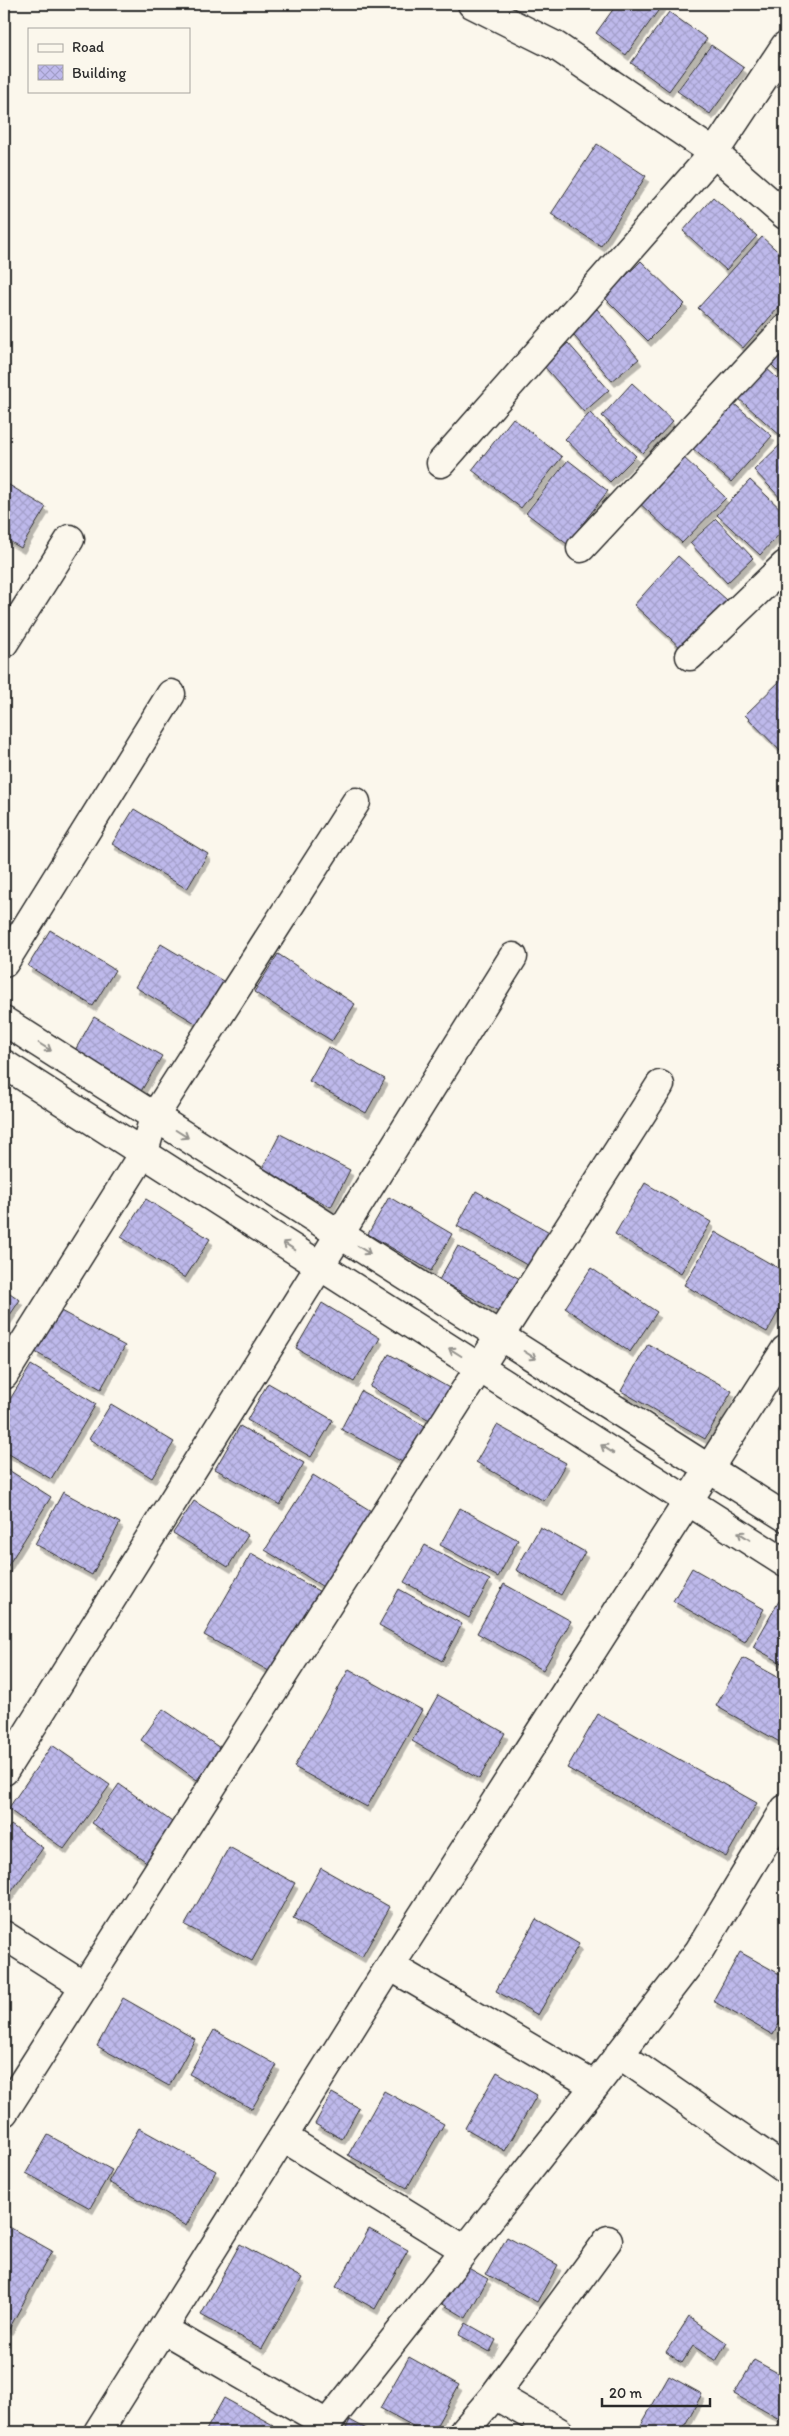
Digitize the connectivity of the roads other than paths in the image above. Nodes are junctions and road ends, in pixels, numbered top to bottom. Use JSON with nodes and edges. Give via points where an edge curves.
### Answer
{"nodes":[{"id":1,"x":472,"y":4,"type":"edge"},
{"id":2,"x":785,"y":46,"type":"edge"},
{"id":3,"x":714,"y":153,"type":"junction"},
{"id":4,"x":785,"y":216,"type":"edge"},
{"id":5,"x":785,"y":329,"type":"edge"},
{"id":6,"x":441,"y":463,"type":"dead end"},
{"id":7,"x":70,"y":539,"type":"dead end"},
{"id":8,"x":581,"y":548,"type":"dead end"},
{"id":9,"x":785,"y":565,"type":"edge"},
{"id":10,"x":4,"y":643,"type":"edge"},
{"id":11,"x":690,"y":656,"type":"dead end"},
{"id":12,"x":171,"y":694,"type":"dead end"},
{"id":13,"x":356,"y":802,"type":"dead end"},
{"id":14,"x":513,"y":956,"type":"dead end"},
{"id":15,"x":4,"y":963,"type":"edge"},
{"id":16,"x":4,"y":1021,"type":"edge"},
{"id":17,"x":4,"y":1064,"type":"edge"},
{"id":18,"x":660,"y":1085,"type":"dead end"},
{"id":19,"x":154,"y":1117,"type":"junction"},
{"id":20,"x":144,"y":1152,"type":"junction"},
{"id":21,"x":339,"y":1234,"type":"junction"},
{"id":22,"x":319,"y":1266,"type":"junction"},
{"id":23,"x":500,"y":1336,"type":"junction"},
{"id":24,"x":785,"y":1350,"type":"edge"},
{"id":25,"x":480,"y":1368,"type":"junction"},
{"id":26,"x":4,"y":1374,"type":"edge"},
{"id":27,"x":709,"y":1469,"type":"junction"},
{"id":28,"x":688,"y":1501,"type":"junction"},
{"id":29,"x":785,"y":1517,"type":"edge"},
{"id":30,"x":785,"y":1563,"type":"edge"},
{"id":31,"x":4,"y":1771,"type":"edge"},
{"id":32,"x":785,"y":1809,"type":"edge"},
{"id":33,"x":4,"y":1935,"type":"edge"},
{"id":34,"x":390,"y":1966,"type":"junction"},
{"id":35,"x":84,"y":1986,"type":"junction"},
{"id":36,"x":619,"y":2054,"type":"junction"},
{"id":37,"x":595,"y":2086,"type":"junction"},
{"id":38,"x":4,"y":2112,"type":"edge"},
{"id":39,"x":283,"y":2137,"type":"junction"},
{"id":40,"x":785,"y":2169,"type":"edge"},
{"id":41,"x":608,"y":2240,"type":"dead end"},
{"id":42,"x":465,"y":2250,"type":"junction"},
{"id":43,"x":162,"y":2329,"type":"junction"},
{"id":44,"x":493,"y":2397,"type":"junction"},
{"id":45,"x":98,"y":2432,"type":"edge"},
{"id":46,"x":464,"y":2432,"type":"edge"},
{"id":47,"x":559,"y":2432,"type":"edge"}],
"edges":[{"from":1,"to":3,"type":"street","via":[[556,46]]},
{"from":2,"to":3,"type":"street"},
{"from":3,"to":4,"type":"street"},
{"from":3,"to":6,"type":"street"},
{"from":5,"to":8,"type":"street"},
{"from":7,"to":10,"type":"street"},
{"from":9,"to":11,"type":"street"},
{"from":12,"to":15,"type":"street"},
{"from":13,"to":19,"type":"street"},
{"from":14,"to":21,"type":"street"},
{"from":16,"to":19,"type":"street","one_way":true},
{"from":17,"to":20,"type":"street"},
{"from":18,"to":23,"type":"street"},
{"from":19,"to":20,"type":"street"},
{"from":19,"to":21,"type":"street","one_way":true},
{"from":22,"to":20,"type":"street","one_way":true},
{"from":20,"to":26,"type":"street"},
{"from":21,"to":22,"type":"street"},
{"from":21,"to":23,"type":"street","one_way":true},
{"from":25,"to":22,"type":"street","one_way":true},
{"from":22,"to":31,"type":"street"},
{"from":23,"to":25,"type":"street"},
{"from":23,"to":27,"type":"street","one_way":true},
{"from":24,"to":27,"type":"street"},
{"from":28,"to":25,"type":"street","one_way":true},
{"from":25,"to":35,"type":"street"},
{"from":27,"to":28,"type":"street"},
{"from":27,"to":29,"type":"street"},
{"from":30,"to":28,"type":"street","one_way":true},
{"from":28,"to":34,"type":"street"},
{"from":32,"to":36,"type":"street","via":[[699,1951]]},
{"from":33,"to":35,"type":"street"},
{"from":34,"to":37,"type":"street"},
{"from":34,"to":39,"type":"street"},
{"from":35,"to":38,"type":"street"},
{"from":36,"to":37,"type":"street"},
{"from":36,"to":40,"type":"street"},
{"from":37,"to":42,"type":"street"},
{"from":39,"to":42,"type":"street"},
{"from":39,"to":43,"type":"street"},
{"from":41,"to":44,"type":"street"},
{"from":42,"to":43,"type":"street","via":[[327,2424]]},
{"from":43,"to":45,"type":"street"},
{"from":44,"to":46,"type":"street"},
{"from":44,"to":47,"type":"street"}]}
